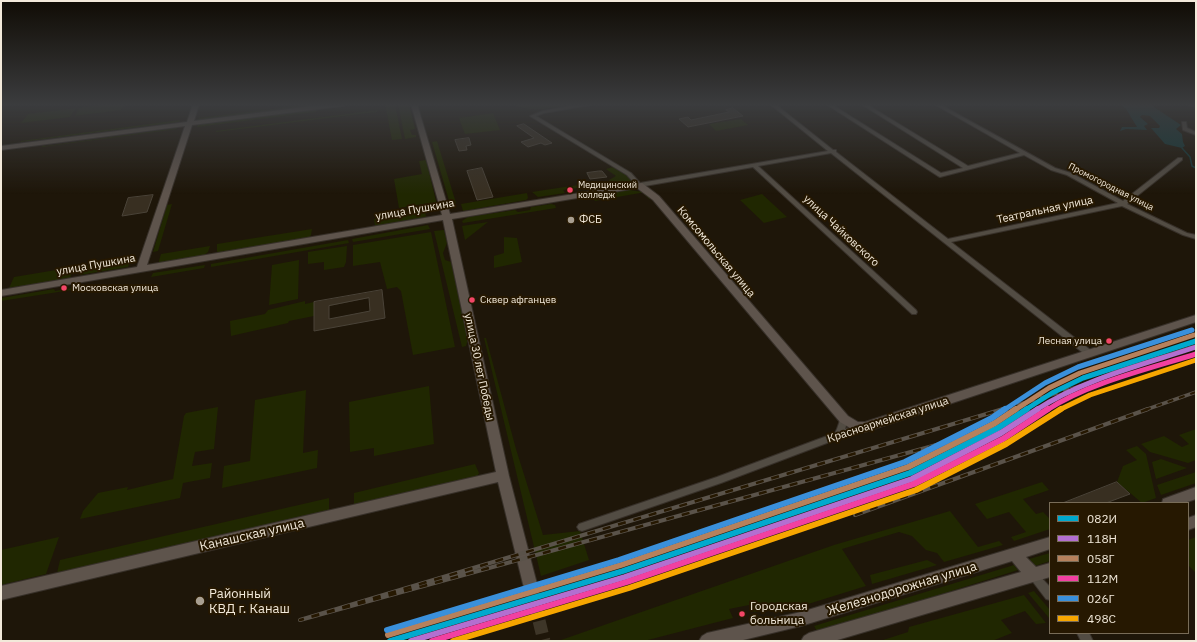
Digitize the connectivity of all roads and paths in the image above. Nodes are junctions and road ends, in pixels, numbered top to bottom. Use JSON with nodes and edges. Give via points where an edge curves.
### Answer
{"nodes":[{"id":1,"x":112,"y":134,"type":"edge"},
{"id":2,"x":187,"y":134,"type":"edge"},
{"id":3,"x":423,"y":134,"type":"edge"},
{"id":4,"x":562,"y":134,"type":"edge"},
{"id":5,"x":812,"y":134,"type":"edge"},
{"id":6,"x":875,"y":134,"type":"edge"},
{"id":7,"x":912,"y":134,"type":"edge"},
{"id":8,"x":990,"y":134,"type":"edge"},
{"id":9,"x":1,"y":148,"type":"edge"},
{"id":10,"x":834,"y":151,"type":"junction"},
{"id":11,"x":1025,"y":153,"type":"junction"},
{"id":12,"x":1180,"y":158,"type":"dead end"},
{"id":13,"x":754,"y":165,"type":"junction"},
{"id":14,"x":967,"y":168,"type":"junction"},
{"id":15,"x":639,"y":185,"type":"junction"},
{"id":16,"x":1123,"y":204,"type":"junction"},
{"id":17,"x":447,"y":216,"type":"junction"},
{"id":18,"x":1196,"y":237,"type":"edge"},
{"id":19,"x":947,"y":241,"type":"junction"},
{"id":20,"x":141,"y":269,"type":"junction"},
{"id":21,"x":1,"y":293,"type":"edge"},
{"id":22,"x":914,"y":312,"type":"dead end"},
{"id":23,"x":1196,"y":318,"type":"edge"},
{"id":24,"x":1090,"y":354,"type":"junction"},
{"id":25,"x":844,"y":419,"type":"junction"},
{"id":26,"x":861,"y":427,"type":"junction"},
{"id":27,"x":838,"y":436,"type":"junction"},
{"id":28,"x":503,"y":476,"type":"junction"},
{"id":29,"x":1196,"y":494,"type":"edge"},
{"id":30,"x":1171,"y":502,"type":"edge"},
{"id":31,"x":582,"y":527,"type":"dead end"},
{"id":32,"x":1049,"y":543,"type":"edge"},
{"id":33,"x":1016,"y":554,"type":"junction"},
{"id":34,"x":1049,"y":570,"type":"edge"},
{"id":35,"x":1033,"y":575,"type":"junction"},
{"id":36,"x":530,"y":584,"type":"tunnel mouth"},
{"id":37,"x":1,"y":593,"type":"edge"},
{"id":38,"x":1049,"y":594,"type":"edge"},
{"id":39,"x":707,"y":641,"type":"edge"},
{"id":40,"x":809,"y":641,"type":"edge"}],
"edges":[{"from":1,"to":9,"type":"main road"},
{"from":2,"to":20,"type":"main road"},
{"from":3,"to":17,"type":"main road","name":"улица 30 лет Победы"},
{"from":4,"to":15,"type":"street","name":"Комсомольская улица","via":[[629,174]]},
{"from":5,"to":10,"type":"street"},
{"from":6,"to":14,"type":"street","via":[[940,175]]},
{"from":7,"to":14,"type":"street"},
{"from":8,"to":11,"type":"street","name":"Промогородная улица"},
{"from":10,"to":13,"type":"street","name":"улица Пушкина"},
{"from":10,"to":19,"type":"street"},
{"from":11,"to":14,"type":"street"},
{"from":11,"to":16,"type":"street","name":"Промогородная улица"},
{"from":12,"to":16,"type":"street","name":"Театральная улица"},
{"from":13,"to":15,"type":"street","name":"улица Пушкина"},
{"from":13,"to":22,"type":"street","name":"улица Чайковского"},
{"from":15,"to":17,"type":"main road","name":"улица Пушкина"},
{"from":15,"to":25,"type":"main road","name":"Комсомольская улица","via":[[656,198]]},
{"from":16,"to":18,"type":"street","name":"Промогородная улица"},
{"from":16,"to":19,"type":"street","name":"Театральная улица"},
{"from":17,"to":20,"type":"main road","name":"улица Пушкина"},
{"from":17,"to":28,"type":"main road","name":"улица 30 лет Победы"},
{"from":19,"to":24,"type":"street"},
{"from":20,"to":21,"type":"main road","name":"улица Пушкина"},
{"from":23,"to":24,"type":"main road","name":"Красноармейская улица"},
{"from":24,"to":26,"type":"main road","name":"Красноармейская улица"},
{"from":25,"to":26,"type":"main road","name":"Комсомольская улица"},
{"from":25,"to":27,"type":"street"},
{"from":26,"to":27,"type":"street","name":"Красноармейская улица"},
{"from":27,"to":31,"type":"street","name":"Красноармейская улица"},
{"from":28,"to":36,"type":"main road","name":"улица 30 лет Победы"},
{"from":28,"to":37,"type":"main road","name":"Канашская улица"},
{"from":29,"to":30,"type":"main road"},
{"from":32,"to":33,"type":"main road","name":"Железнодорожная улица"},
{"from":33,"to":35,"type":"main road"},
{"from":33,"to":39,"type":"main road","name":"Железнодорожная улица","via":[[801,620]]},
{"from":34,"to":35,"type":"main road","name":"Железнодорожная улица"},
{"from":35,"to":38,"type":"street"},
{"from":35,"to":40,"type":"main road","name":"Железнодорожная улица"}]}
